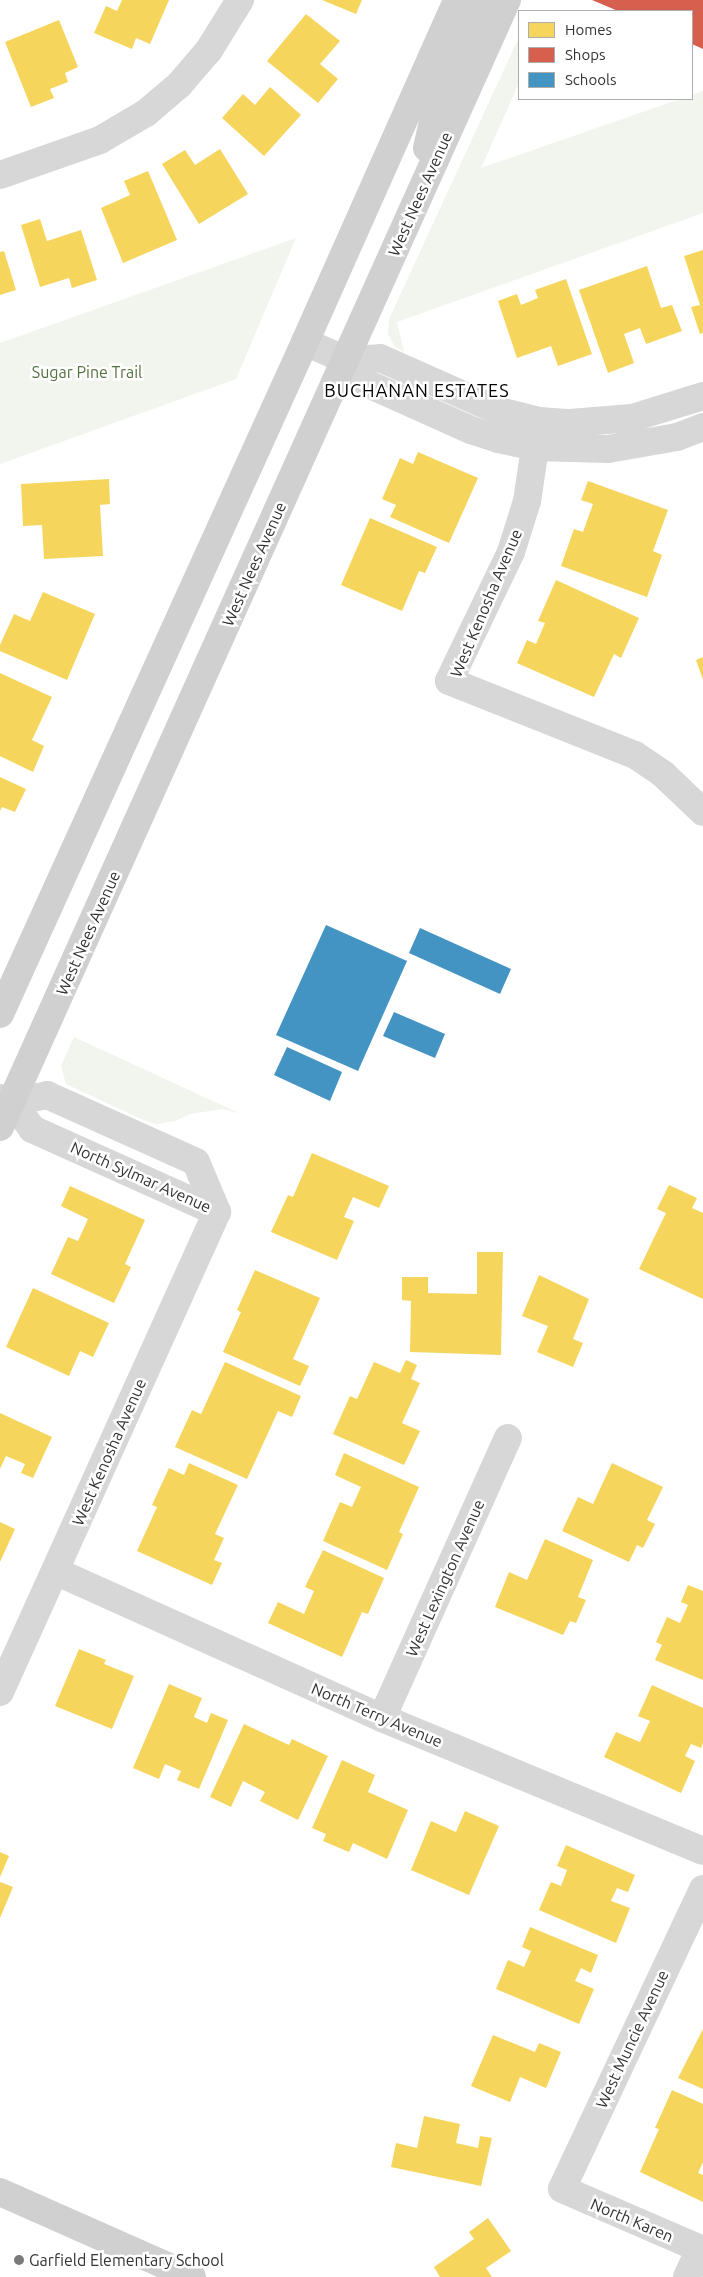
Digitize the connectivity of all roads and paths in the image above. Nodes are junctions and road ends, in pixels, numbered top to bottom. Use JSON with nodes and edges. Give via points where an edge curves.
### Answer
{"nodes":[{"id":1,"x":240,"y":0,"type":"edge"},
{"id":2,"x":457,"y":0,"type":"edge"},
{"id":3,"x":484,"y":0,"type":"edge"},
{"id":4,"x":507,"y":0,"type":"edge"},
{"id":5,"x":0,"y":175,"type":"edge"},
{"id":6,"x":414,"y":206,"type":"junction"},
{"id":7,"x":305,"y":342,"type":"junction"},
{"id":8,"x":346,"y":360,"type":"junction"},
{"id":9,"x":703,"y":396,"type":"edge"},
{"id":10,"x":703,"y":427,"type":"edge"},
{"id":11,"x":537,"y":434,"type":"junction"},
{"id":12,"x":703,"y":812,"type":"edge"},
{"id":13,"x":0,"y":1014,"type":"edge"},
{"id":14,"x":6,"y":1100,"type":"edge"},
{"id":15,"x":0,"y":1127,"type":"edge"},
{"id":16,"x":217,"y":1212,"type":"junction"},
{"id":17,"x":508,"y":1438,"type":"dead end"},
{"id":18,"x":55,"y":1571,"type":"junction"},
{"id":19,"x":0,"y":1692,"type":"edge"},
{"id":20,"x":382,"y":1718,"type":"junction"},
{"id":21,"x":703,"y":1851,"type":"edge"},
{"id":22,"x":703,"y":1889,"type":"edge"},
{"id":23,"x":562,"y":2189,"type":"joint"},
{"id":24,"x":0,"y":2192,"type":"edge"},
{"id":25,"x":702,"y":2250,"type":"edge"},
{"id":26,"x":192,"y":2277,"type":"edge"},
{"id":27,"x":687,"y":2277,"type":"edge"}],
"edges":[{"from":1,"to":5,"type":"street","via":[[209,50],[179,85],[146,113],[100,140]]},
{"from":2,"to":7,"type":"main road"},
{"from":3,"to":6,"type":"main road","via":[[437,104]]},
{"from":4,"to":6,"type":"main road","name":"West Nees Avenue"},
{"from":6,"to":8,"type":"main road","name":"West Nees Avenue"},
{"from":7,"to":8,"type":"street"},
{"from":7,"to":13,"type":"main road"},
{"from":8,"to":11,"type":"street","via":[[368,384],[471,430]]},
{"from":8,"to":14,"type":"main road","name":"West Nees Avenue"},
{"from":9,"to":11,"type":"street","via":[[632,418],[570,423]]},
{"from":10,"to":11,"type":"street","via":[[677,437],[608,449]]},
{"from":11,"to":12,"type":"street","name":"West Kenosha Avenue","via":[[527,501],[511,552],[449,681],[635,755],[662,774]]},
{"from":14,"to":15,"type":"main road","name":"West Nees Avenue"},
{"from":14,"to":16,"type":"street","name":"North Sylmar Avenue","via":[[32,1129]]},
{"from":14,"to":16,"type":"street","name":"North Sylmar Avenue","via":[[47,1094],[196,1162]]},
{"from":16,"to":18,"type":"street","name":"West Kenosha Avenue"},
{"from":17,"to":20,"type":"street","name":"West Lexington Avenue"},
{"from":18,"to":19,"type":"street","name":"West Kenosha Avenue"},
{"from":18,"to":20,"type":"street","name":"North Terry Avenue"},
{"from":20,"to":21,"type":"street","name":"North Terry Avenue"},
{"from":22,"to":23,"type":"street","name":"West Muncie Avenue"},
{"from":23,"to":25,"type":"street","name":"North Karen"},
{"from":24,"to":26,"type":"main road"},
{"from":25,"to":27,"type":"street"}]}
